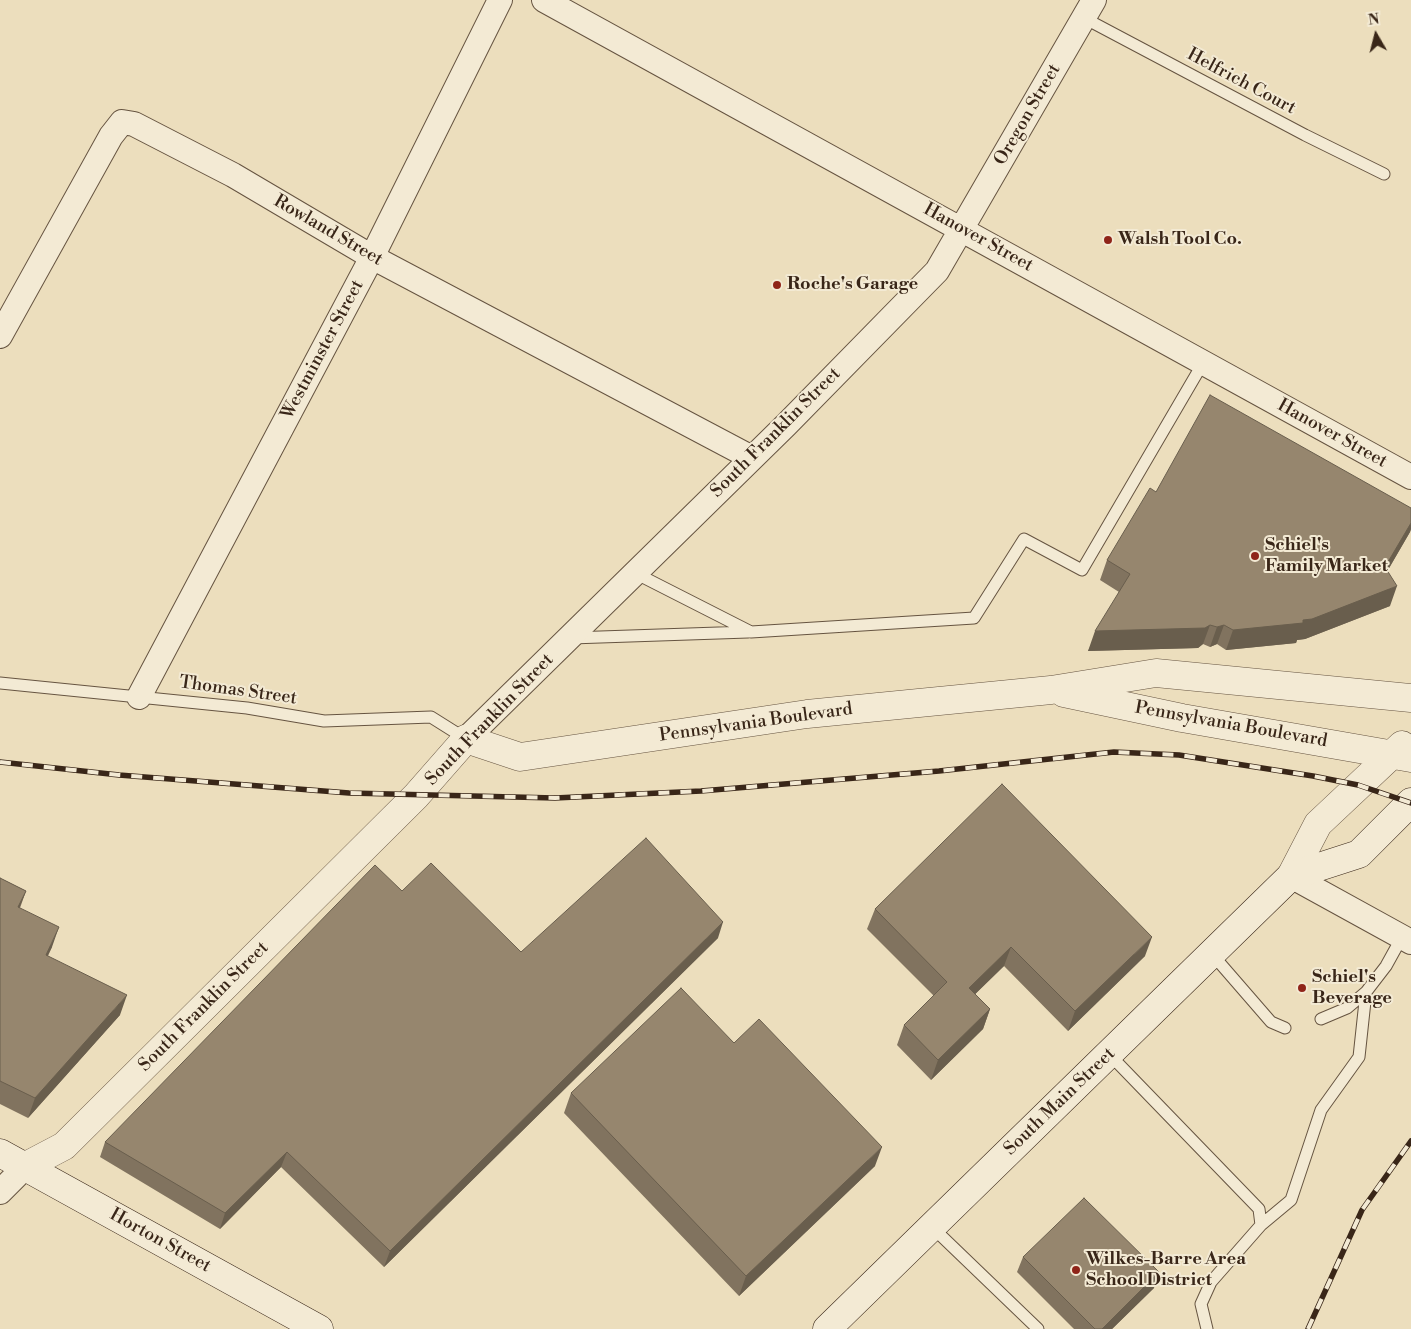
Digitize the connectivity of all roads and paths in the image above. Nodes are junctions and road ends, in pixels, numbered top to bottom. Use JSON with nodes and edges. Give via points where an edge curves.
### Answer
{"nodes":[{"id":1,"x":500,"y":0,"type":"edge"},
{"id":2,"x":544,"y":0,"type":"edge"},
{"id":3,"x":1089,"y":9,"type":"edge"},
{"id":4,"x":1384,"y":174,"type":"dead end"},
{"id":5,"x":962,"y":229,"type":"junction"},
{"id":6,"x":372,"y":257,"type":"junction"},
{"id":7,"x":0,"y":336,"type":"edge"},
{"id":8,"x":1202,"y":363,"type":"junction"},
{"id":9,"x":752,"y":458,"type":"junction"},
{"id":10,"x":1411,"y":477,"type":"edge"},
{"id":11,"x":634,"y":572,"type":"junction"},
{"id":12,"x":751,"y":632,"type":"junction"},
{"id":13,"x":570,"y":638,"type":"junction"},
{"id":14,"x":0,"y":683,"type":"edge"},
{"id":15,"x":1050,"y":690,"type":"junction"},
{"id":16,"x":138,"y":697,"type":"junction"},
{"id":17,"x":1411,"y":698,"type":"edge"},
{"id":18,"x":466,"y":739,"type":"junction"},
{"id":19,"x":1404,"y":750,"type":"edge"},
{"id":20,"x":1411,"y":802,"type":"edge"},
{"id":21,"x":1292,"y":876,"type":"junction"},
{"id":22,"x":1406,"y":939,"type":"edge"},
{"id":23,"x":1212,"y":954,"type":"junction"},
{"id":24,"x":1366,"y":992,"type":"junction"},
{"id":25,"x":1320,"y":1019,"type":"dead end"},
{"id":26,"x":1285,"y":1028,"type":"dead end"},
{"id":27,"x":1109,"y":1054,"type":"junction"},
{"id":28,"x":0,"y":1153,"type":"edge"},
{"id":29,"x":26,"y":1166,"type":"junction"},
{"id":30,"x":0,"y":1192,"type":"edge"},
{"id":31,"x":1261,"y":1224,"type":"junction"},
{"id":32,"x":932,"y":1227,"type":"junction"},
{"id":33,"x":320,"y":1329,"type":"edge"},
{"id":34,"x":827,"y":1329,"type":"edge"},
{"id":35,"x":1038,"y":1329,"type":"edge"},
{"id":36,"x":1207,"y":1329,"type":"edge"}],
"edges":[{"from":1,"to":6,"type":"street","name":"Westminster Street"},
{"from":2,"to":5,"type":"street","name":"Hanover Street"},
{"from":3,"to":4,"type":"lane","name":"Helfrich Court","via":[[1305,135]]},
{"from":3,"to":5,"type":"street","name":"Oregon Street"},
{"from":5,"to":8,"type":"street","name":"Hanover Street"},
{"from":5,"to":9,"type":"street","name":"South Franklin Street","via":[[937,271]]},
{"from":6,"to":7,"type":"street","name":"Rowland Street","via":[[233,175],[134,124],[122,122],[111,136]]},
{"from":6,"to":9,"type":"street","name":"Rowland Street"},
{"from":6,"to":16,"type":"street","name":"Westminster Street"},
{"from":8,"to":10,"type":"street","name":"Hanover Street"},
{"from":8,"to":12,"type":"lane","via":[[1082,570],[1024,540],[974,618]]},
{"from":9,"to":11,"type":"street","name":"South Franklin Street"},
{"from":11,"to":12,"type":"lane"},
{"from":11,"to":13,"type":"street","name":"South Franklin Street"},
{"from":12,"to":13,"type":"lane"},
{"from":13,"to":18,"type":"street","name":"South Franklin Street"},
{"from":14,"to":16,"type":"lane","name":"Thomas Street"},
{"from":15,"to":17,"type":"street","name":"Pennsylvania Boulevard","via":[[1156,672]]},
{"from":15,"to":18,"type":"street","name":"Pennsylvania Boulevard","via":[[807,714],[520,757]]},
{"from":15,"to":19,"type":"street","name":"Pennsylvania Boulevard","via":[[1182,718]]},
{"from":16,"to":18,"type":"lane","name":"Thomas Street","via":[[247,708],[324,721],[431,717]]},
{"from":18,"to":29,"type":"street","name":"South Franklin Street","via":[[416,796],[64,1146]]},
{"from":19,"to":21,"type":"street","name":"South Main Street","via":[[1318,824]]},
{"from":20,"to":21,"type":"street","name":"South Main Street","via":[[1359,854]]},
{"from":21,"to":22,"type":"street"},
{"from":21,"to":23,"type":"street","name":"South Main Street"},
{"from":22,"to":24,"type":"lane"},
{"from":23,"to":26,"type":"lane","via":[[1271,1022]]},
{"from":23,"to":27,"type":"street","name":"South Main Street"},
{"from":24,"to":25,"type":"lane","via":[[1347,1008]]},
{"from":24,"to":31,"type":"lane","via":[[1359,1057],[1322,1110],[1291,1200]]},
{"from":27,"to":31,"type":"lane","via":[[1259,1209]]},
{"from":27,"to":32,"type":"street","name":"South Main Street"},
{"from":28,"to":29,"type":"street","name":"Horton Street"},
{"from":29,"to":30,"type":"street","name":"South Franklin Street"},
{"from":29,"to":33,"type":"street","name":"Horton Street"},
{"from":31,"to":36,"type":"lane","via":[[1210,1282],[1201,1304]]},
{"from":32,"to":34,"type":"street","name":"South Main Street"},
{"from":32,"to":35,"type":"lane"}]}
